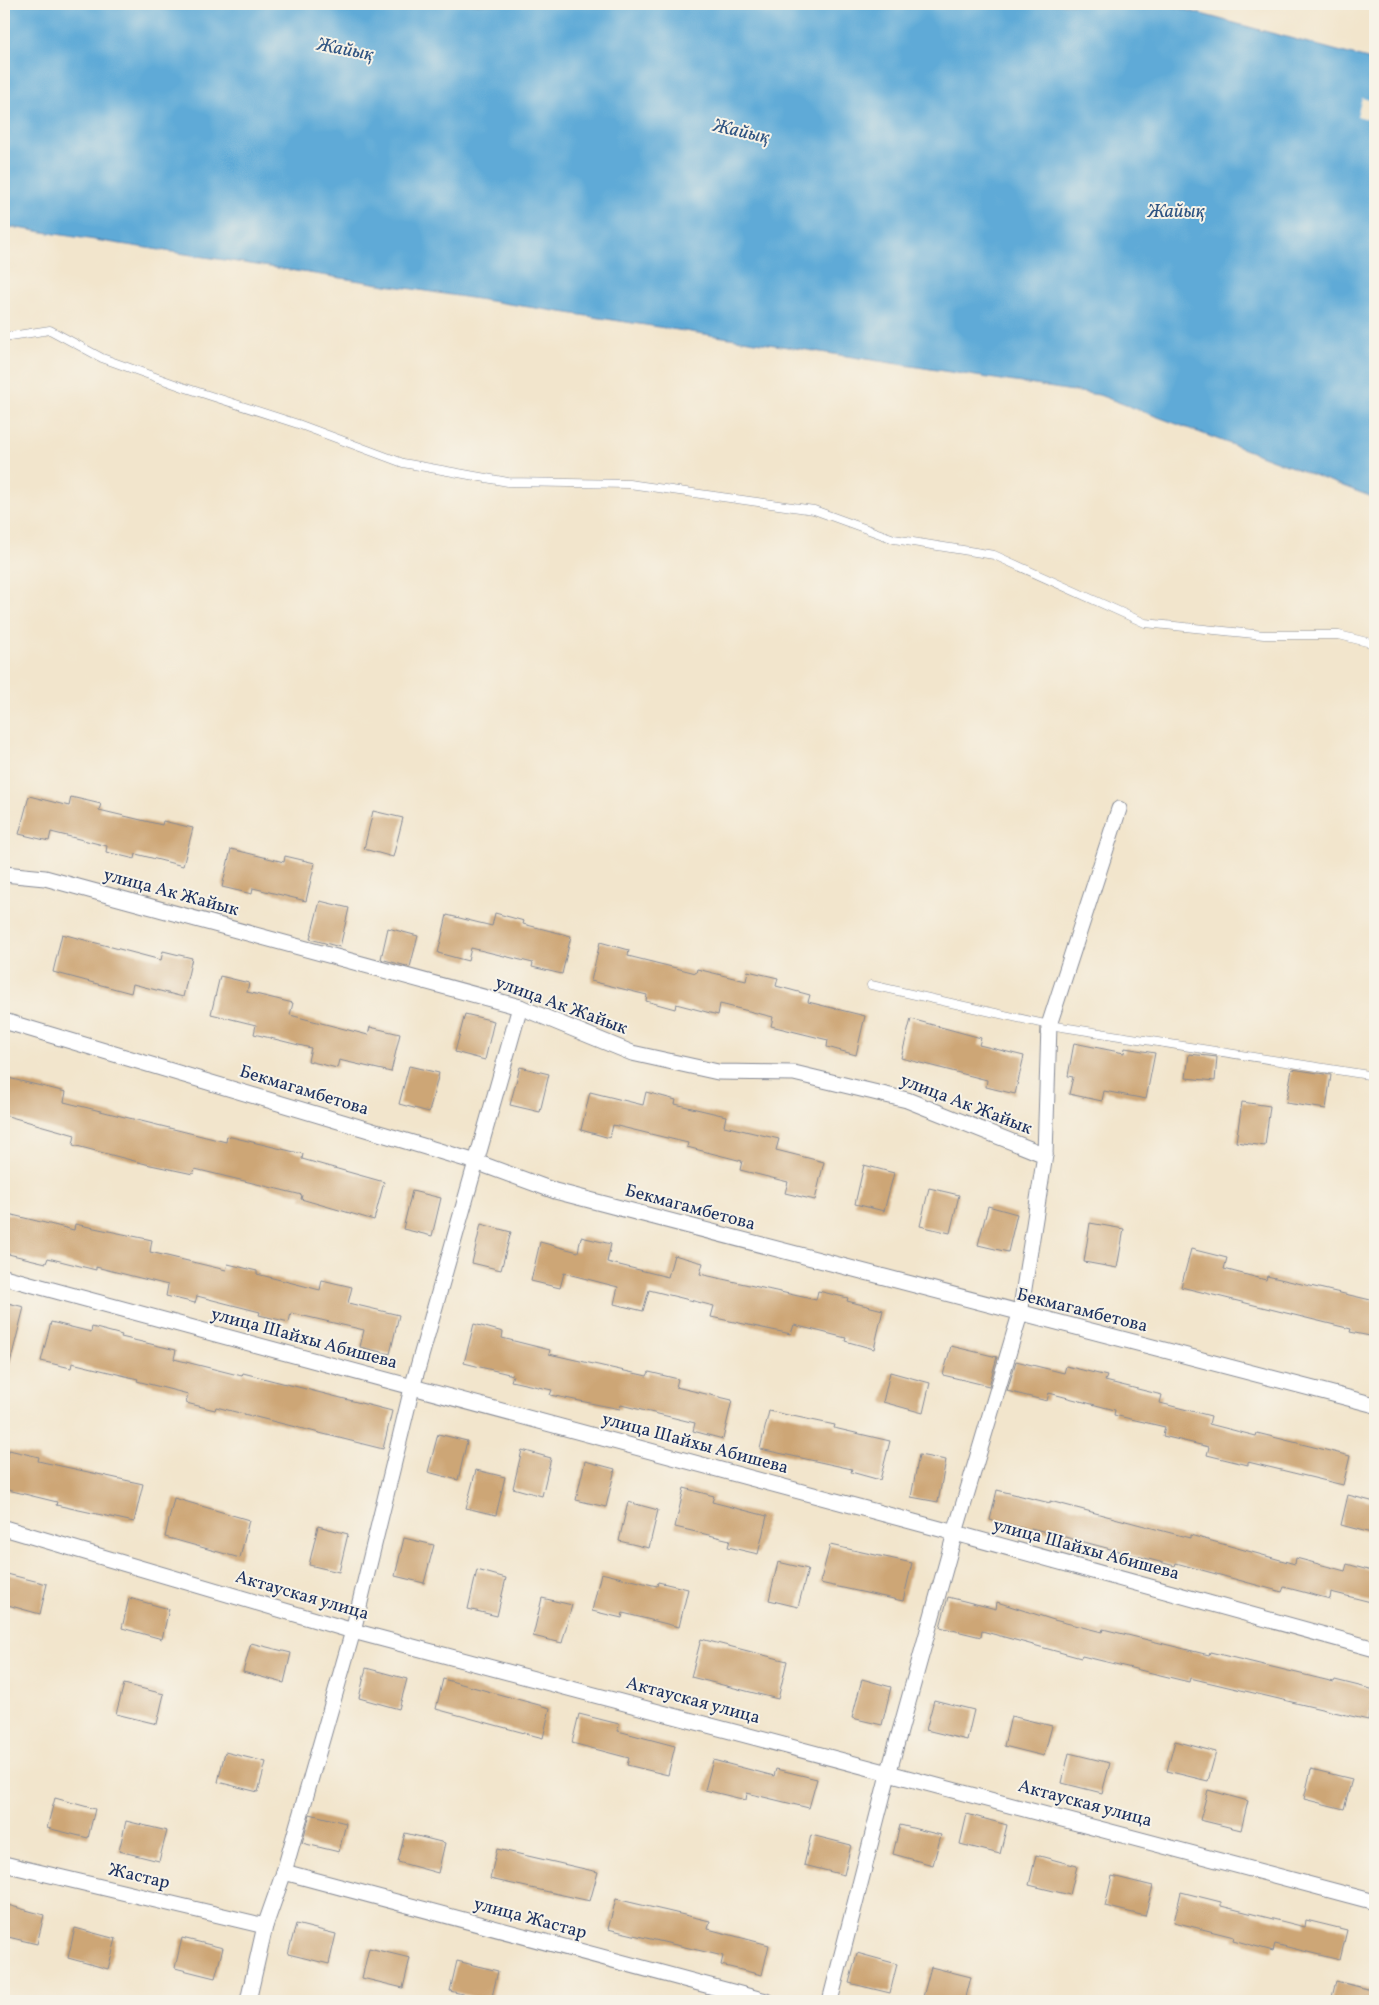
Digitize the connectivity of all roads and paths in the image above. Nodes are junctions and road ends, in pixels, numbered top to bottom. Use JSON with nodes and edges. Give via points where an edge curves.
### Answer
{"nodes":[{"id":1,"x":4,"y":337,"type":"edge"},
{"id":2,"x":1375,"y":644,"type":"edge"},
{"id":3,"x":1120,"y":808,"type":"dead end"},
{"id":4,"x":4,"y":874,"type":"edge"},
{"id":5,"x":871,"y":985,"type":"dead end"},
{"id":6,"x":520,"y":1007,"type":"junction"},
{"id":7,"x":4,"y":1021,"type":"edge"},
{"id":8,"x":1049,"y":1025,"type":"junction"},
{"id":9,"x":1375,"y":1076,"type":"edge"},
{"id":10,"x":1045,"y":1155,"type":"junction"},
{"id":11,"x":476,"y":1162,"type":"junction"},
{"id":12,"x":4,"y":1277,"type":"edge"},
{"id":13,"x":1020,"y":1314,"type":"junction"},
{"id":14,"x":412,"y":1388,"type":"junction"},
{"id":15,"x":1375,"y":1405,"type":"edge"},
{"id":16,"x":4,"y":1528,"type":"edge"},
{"id":17,"x":954,"y":1533,"type":"junction"},
{"id":18,"x":353,"y":1631,"type":"junction"},
{"id":19,"x":1375,"y":1649,"type":"edge"},
{"id":20,"x":889,"y":1771,"type":"junction"},
{"id":21,"x":4,"y":1864,"type":"edge"},
{"id":22,"x":284,"y":1872,"type":"junction"},
{"id":23,"x":1375,"y":1902,"type":"edge"},
{"id":24,"x":265,"y":1926,"type":"junction"},
{"id":25,"x":248,"y":2001,"type":"edge"},
{"id":26,"x":766,"y":2001,"type":"edge"},
{"id":27,"x":830,"y":2001,"type":"edge"}],
"edges":[{"from":1,"to":2,"type":"lane","via":[[50,330],[102,358],[403,463],[508,482],[629,484],[814,510],[894,539],[994,555],[1145,624],[1264,635],[1339,635]]},
{"from":3,"to":8,"type":"street"},
{"from":4,"to":6,"type":"street","name":"улица Ак Жайык","via":[[45,878]]},
{"from":5,"to":8,"type":"lane"},
{"from":6,"to":10,"type":"street","name":"улица Ак Жайык","via":[[632,1053],[718,1072],[794,1074],[907,1100]]},
{"from":6,"to":11,"type":"street"},
{"from":7,"to":11,"type":"street","name":"Бекмагамбетова"},
{"from":8,"to":9,"type":"lane"},
{"from":8,"to":10,"type":"street"},
{"from":10,"to":13,"type":"street"},
{"from":11,"to":13,"type":"street","name":"Бекмагамбетова","via":[[555,1192]]},
{"from":11,"to":14,"type":"street"},
{"from":12,"to":14,"type":"street","name":"улица Шайхы Абишева"},
{"from":13,"to":15,"type":"street","name":"Бекмагамбетова"},
{"from":13,"to":17,"type":"street"},
{"from":14,"to":17,"type":"street","name":"улица Шайхы Абишева"},
{"from":14,"to":18,"type":"street"},
{"from":16,"to":18,"type":"street","name":"Актауская улица"},
{"from":17,"to":19,"type":"street","name":"улица Шайхы Абишева"},
{"from":17,"to":20,"type":"street"},
{"from":18,"to":20,"type":"street","name":"Актауская улица"},
{"from":18,"to":22,"type":"street"},
{"from":20,"to":23,"type":"street","name":"Актауская улица"},
{"from":20,"to":27,"type":"street"},
{"from":21,"to":24,"type":"street","name":"Жастар"},
{"from":22,"to":24,"type":"street"},
{"from":22,"to":26,"type":"street","name":"улица Жастар"},
{"from":24,"to":25,"type":"street"}]}
